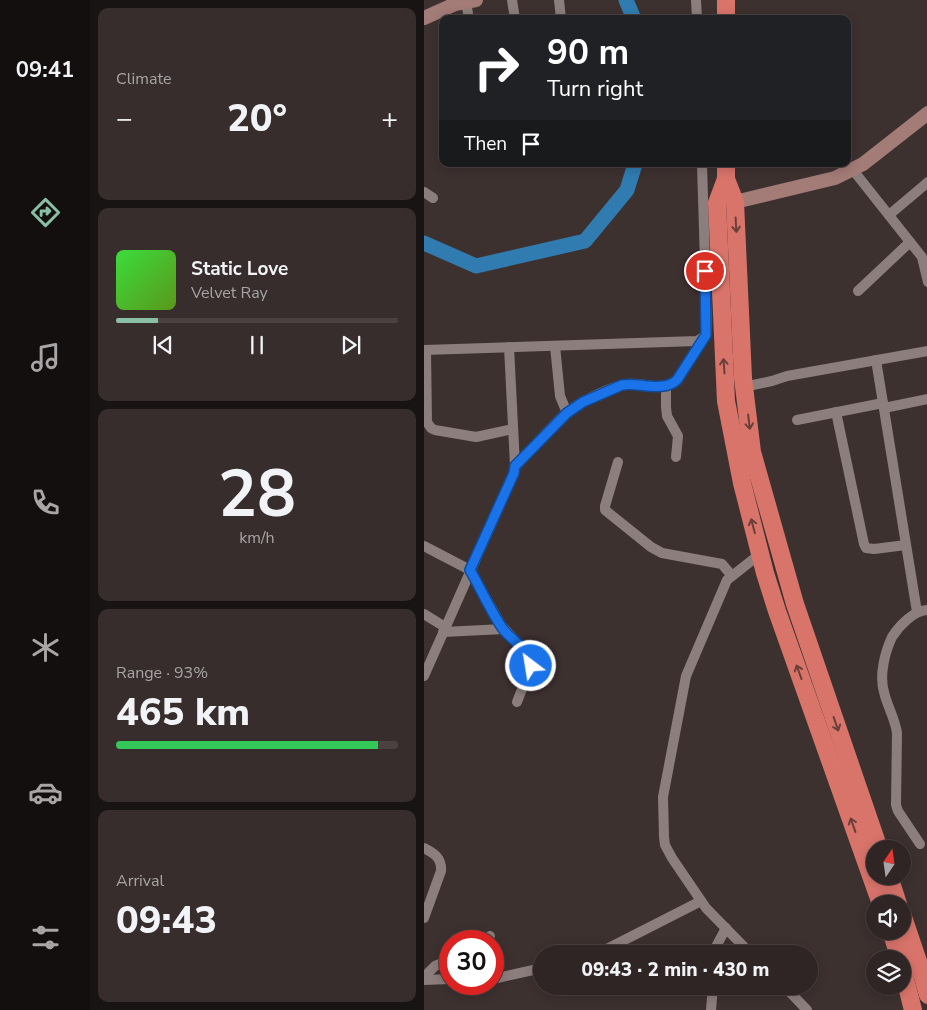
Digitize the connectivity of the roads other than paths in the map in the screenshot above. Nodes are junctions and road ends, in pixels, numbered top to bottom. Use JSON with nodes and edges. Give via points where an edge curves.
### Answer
{"nodes":[{"id":1,"x":512,"y":0,"type":"edge"},
{"id":2,"x":559,"y":0,"type":"edge"},
{"id":3,"x":696,"y":0,"type":"edge"},
{"id":4,"x":726,"y":0,"type":"edge"},
{"id":5,"x":471,"y":1,"type":"edge"},
{"id":6,"x":469,"y":15,"type":"edge"},
{"id":7,"x":514,"y":15,"type":"edge"},
{"id":8,"x":561,"y":15,"type":"edge"},
{"id":9,"x":697,"y":15,"type":"edge"},
{"id":10,"x":726,"y":15,"type":"edge"},
{"id":11,"x":424,"y":18,"type":"edge"},
{"id":12,"x":927,"y":113,"type":"edge"},
{"id":13,"x":702,"y":167,"type":"edge"},
{"id":14,"x":853,"y":170,"type":"junction"},
{"id":15,"x":726,"y":171,"type":"edge"},
{"id":16,"x":926,"y":185,"type":"edge"},
{"id":17,"x":424,"y":192,"type":"edge"},
{"id":18,"x":434,"y":198,"type":"dead end"},
{"id":19,"x":735,"y":202,"type":"junction"},
{"id":20,"x":889,"y":215,"type":"junction"},
{"id":21,"x":910,"y":242,"type":"junction"},
{"id":22,"x":927,"y":282,"type":"edge"},
{"id":23,"x":858,"y":291,"type":"dead end"},
{"id":24,"x":702,"y":339,"type":"junction"},
{"id":25,"x":555,"y":346,"type":"junction"},
{"id":26,"x":509,"y":347,"type":"junction"},
{"id":27,"x":425,"y":350,"type":"edge"},
{"id":28,"x":927,"y":351,"type":"edge"},
{"id":29,"x":876,"y":360,"type":"junction"},
{"id":30,"x":666,"y":386,"type":"junction"},
{"id":31,"x":744,"y":387,"type":"junction"},
{"id":32,"x":927,"y":399,"type":"edge"},
{"id":33,"x":884,"y":405,"type":"junction"},
{"id":34,"x":836,"y":412,"type":"junction"},
{"id":35,"x":567,"y":413,"type":"junction"},
{"id":36,"x":797,"y":420,"type":"dead end"},
{"id":37,"x":426,"y":427,"type":"edge"},
{"id":38,"x":513,"y":429,"type":"junction"},
{"id":39,"x":676,"y":457,"type":"dead end"},
{"id":40,"x":618,"y":462,"type":"dead end"},
{"id":41,"x":515,"y":466,"type":"junction"},
{"id":42,"x":906,"y":545,"type":"junction"},
{"id":43,"x":424,"y":546,"type":"edge"},
{"id":44,"x":760,"y":554,"type":"junction"},
{"id":45,"x":470,"y":570,"type":"junction"},
{"id":46,"x":732,"y":576,"type":"junction"},
{"id":47,"x":922,"y":611,"type":"edge"},
{"id":48,"x":424,"y":614,"type":"edge"},
{"id":49,"x":504,"y":629,"type":"junction"},
{"id":50,"x":444,"y":630,"type":"junction"},
{"id":51,"x":424,"y":676,"type":"edge"},
{"id":52,"x":517,"y":702,"type":"dead end"},
{"id":53,"x":876,"y":840,"type":"edge"},
{"id":54,"x":920,"y":844,"type":"dead end"},
{"id":55,"x":424,"y":848,"type":"edge"},
{"id":56,"x":878,"y":895,"type":"edge"},
{"id":57,"x":701,"y":901,"type":"junction"},
{"id":58,"x":424,"y":918,"type":"edge"},
{"id":59,"x":726,"y":928,"type":"junction"},
{"id":60,"x":911,"y":940,"type":"edge"},
{"id":61,"x":615,"y":945,"type":"edge"},
{"id":62,"x":717,"y":945,"type":"edge"},
{"id":63,"x":743,"y":945,"type":"edge"},
{"id":64,"x":439,"y":964,"type":"edge"},
{"id":65,"x":533,"y":970,"type":"edge"},
{"id":66,"x":504,"y":977,"type":"edge"},
{"id":67,"x":424,"y":978,"type":"edge"},
{"id":68,"x":439,"y":979,"type":"edge"},
{"id":69,"x":712,"y":995,"type":"edge"},
{"id":70,"x":793,"y":995,"type":"edge"},
{"id":71,"x":909,"y":995,"type":"edge"},
{"id":72,"x":927,"y":995,"type":"edge"},
{"id":73,"x":711,"y":1010,"type":"edge"},
{"id":74,"x":807,"y":1010,"type":"edge"},
{"id":75,"x":913,"y":1010,"type":"edge"}],
"edges":[{"from":1,"to":7,"type":"street"},
{"from":2,"to":8,"type":"street"},
{"from":3,"to":9,"type":"street"},
{"from":4,"to":10,"type":"highway"},
{"from":5,"to":6,"type":"street"},
{"from":5,"to":11,"type":"street","via":[[455,4]]},
{"from":12,"to":14,"type":"street"},
{"from":13,"to":24,"type":"street","via":[[706,335]]},
{"from":14,"to":19,"type":"street","via":[[835,178]]},
{"from":14,"to":20,"type":"street"},
{"from":15,"to":19,"type":"highway"},
{"from":44,"to":15,"type":"highway","one_way":true,"via":[[726,401],[717,203]]},
{"from":16,"to":20,"type":"street"},
{"from":17,"to":18,"type":"street"},
{"from":19,"to":31,"type":"highway","one_way":true},
{"from":20,"to":21,"type":"street"},
{"from":21,"to":22,"type":"street","via":[[924,261]]},
{"from":21,"to":23,"type":"street"},
{"from":24,"to":25,"type":"street"},
{"from":24,"to":30,"type":"street","via":[[677,380]]},
{"from":25,"to":26,"type":"street"},
{"from":25,"to":35,"type":"street","via":[[560,396]]},
{"from":26,"to":27,"type":"street"},
{"from":26,"to":38,"type":"street"},
{"from":27,"to":37,"type":"street"},
{"from":28,"to":29,"type":"street"},
{"from":29,"to":31,"type":"street"},
{"from":29,"to":33,"type":"street"},
{"from":30,"to":35,"type":"street","via":[[622,385],[583,402]]},
{"from":30,"to":39,"type":"street","via":[[667,416],[678,436]]},
{"from":31,"to":53,"type":"highway","one_way":true,"via":[[752,452],[794,604]]},
{"from":32,"to":33,"type":"street"},
{"from":33,"to":34,"type":"street"},
{"from":33,"to":42,"type":"street"},
{"from":34,"to":36,"type":"street"},
{"from":34,"to":42,"type":"street","via":[[866,548],[874,550]]},
{"from":35,"to":41,"type":"street"},
{"from":37,"to":38,"type":"street","via":[[471,437]]},
{"from":38,"to":41,"type":"street"},
{"from":40,"to":46,"type":"street","via":[[605,506],[608,514],[662,553],[722,564]]},
{"from":41,"to":45,"type":"street"},
{"from":42,"to":47,"type":"street"},
{"from":43,"to":45,"type":"street"},
{"from":44,"to":46,"type":"street"},
{"from":56,"to":44,"type":"highway","one_way":true},
{"from":45,"to":49,"type":"street"},
{"from":45,"to":50,"type":"street"},
{"from":46,"to":57,"type":"street","via":[[724,585],[684,682],[663,790],[666,845]]},
{"from":47,"to":54,"type":"street","via":[[895,632],[882,673],[897,733],[896,805]]},
{"from":48,"to":50,"type":"street"},
{"from":49,"to":50,"type":"street"},
{"from":49,"to":52,"type":"street","via":[[531,660]]},
{"from":50,"to":51,"type":"street"},
{"from":55,"to":58,"type":"street","via":[[435,854],[442,865]]},
{"from":57,"to":59,"type":"street"},
{"from":57,"to":61,"type":"street"},
{"from":59,"to":62,"type":"street"},
{"from":59,"to":63,"type":"street"},
{"from":60,"to":72,"type":"highway"},
{"from":64,"to":67,"type":"street"},
{"from":65,"to":66,"type":"street"},
{"from":67,"to":68,"type":"street"},
{"from":69,"to":73,"type":"street"},
{"from":70,"to":74,"type":"street"},
{"from":71,"to":75,"type":"highway"}]}
